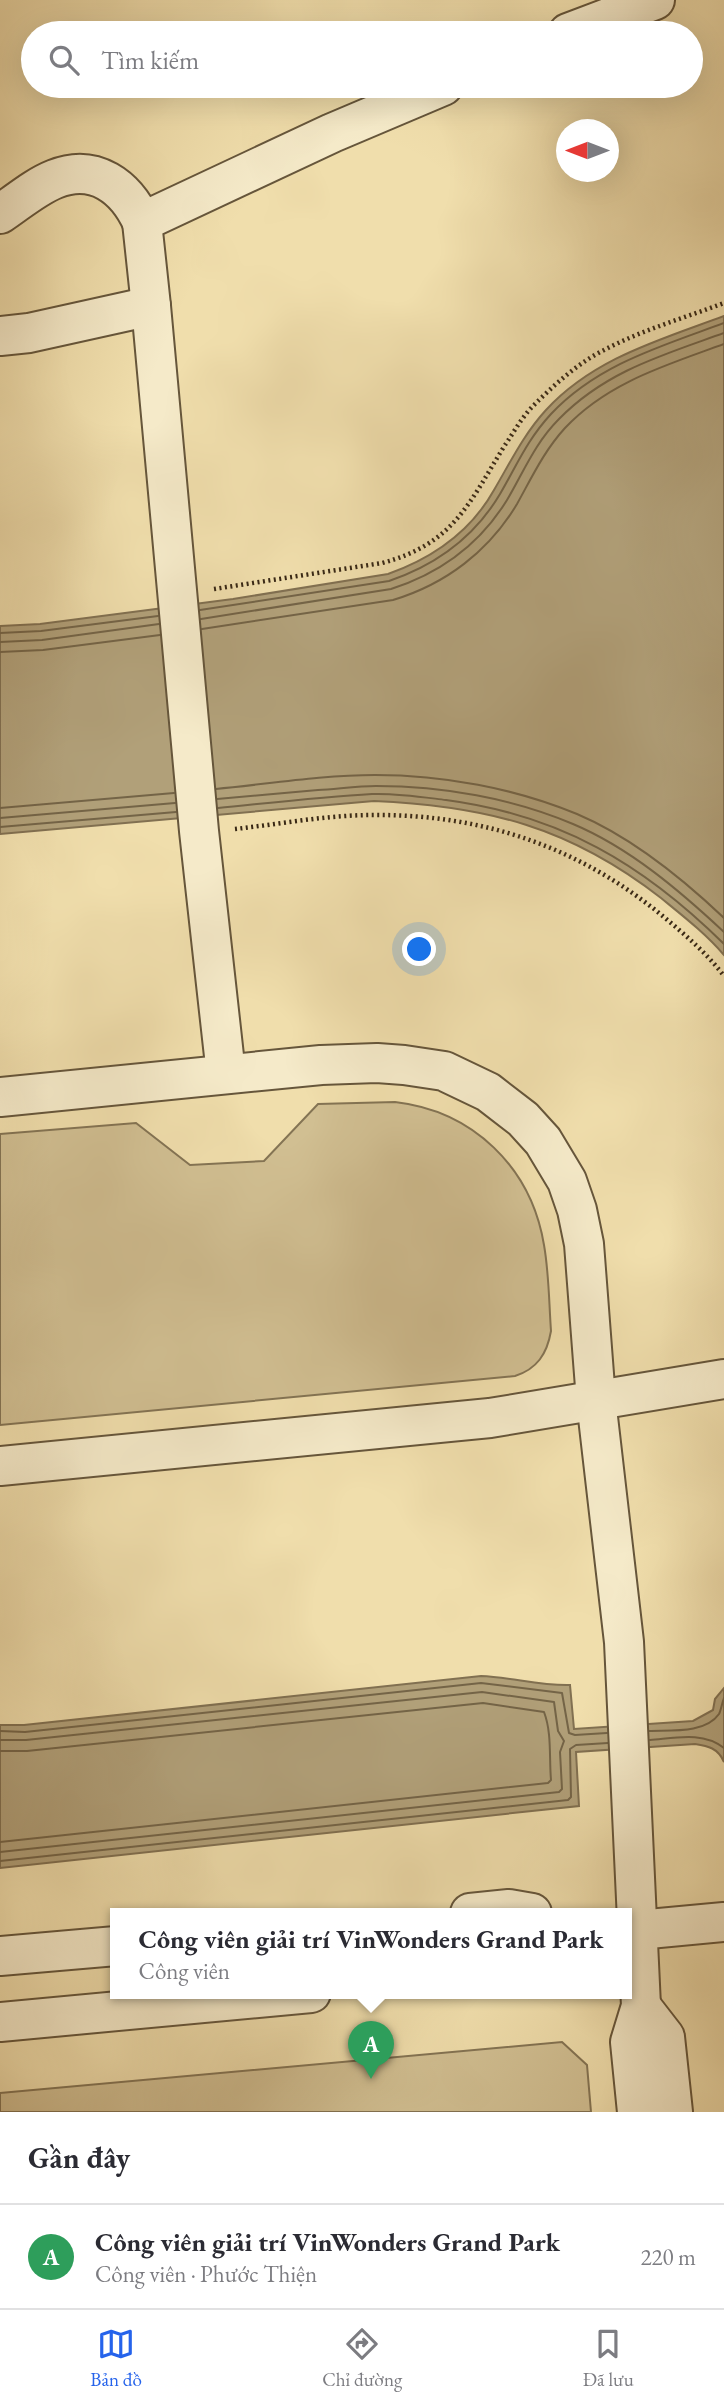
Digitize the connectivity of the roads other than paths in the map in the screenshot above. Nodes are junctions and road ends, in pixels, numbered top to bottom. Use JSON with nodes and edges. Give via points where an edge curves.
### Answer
{"nodes":[{"id":1,"x":655,"y":0,"type":"edge"},
{"id":2,"x":600,"y":21,"type":"edge"},
{"id":3,"x":415,"y":98,"type":"edge"},
{"id":4,"x":0,"y":214,"type":"edge"},
{"id":5,"x":142,"y":222,"type":"junction"},
{"id":6,"x":151,"y":306,"type":"junction"},
{"id":7,"x":0,"y":336,"type":"edge"},
{"id":8,"x":226,"y":1074,"type":"junction"},
{"id":9,"x":0,"y":1097,"type":"edge"},
{"id":10,"x":724,"y":1379,"type":"edge"},
{"id":11,"x":596,"y":1400,"type":"junction"},
{"id":12,"x":0,"y":1466,"type":"edge"},
{"id":13,"x":630,"y":1908,"type":"edge"},
{"id":14,"x":724,"y":1922,"type":"edge"},
{"id":15,"x":632,"y":1931,"type":"edge"},
{"id":16,"x":632,"y":1945,"type":"edge"},
{"id":17,"x":110,"y":1947,"type":"edge"},
{"id":18,"x":0,"y":1956,"type":"edge"},
{"id":19,"x":247,"y":1999,"type":"edge"},
{"id":20,"x":641,"y":2007,"type":"junction"},
{"id":21,"x":0,"y":2022,"type":"edge"},
{"id":22,"x":637,"y":2112,"type":"edge"},
{"id":23,"x":673,"y":2112,"type":"edge"}],
"edges":[{"from":1,"to":2,"type":"street"},
{"from":3,"to":5,"type":"street"},
{"from":4,"to":5,"type":"street","via":[[42,185],[74,174],[91,175],[122,191]]},
{"from":5,"to":6,"type":"street"},
{"from":6,"to":7,"type":"street"},
{"from":6,"to":8,"type":"street","via":[[193,592],[214,830]]},
{"from":8,"to":9,"type":"street"},
{"from":8,"to":11,"type":"street","via":[[363,1063],[417,1066],[465,1080],[523,1119],[552,1153],[577,1210],[584,1244]]},
{"from":10,"to":11,"type":"street"},
{"from":11,"to":12,"type":"street","via":[[491,1418]]},
{"from":11,"to":13,"type":"street","via":[[624,1642]]},
{"from":14,"to":15,"type":"street"},
{"from":16,"to":20,"type":"street"},
{"from":17,"to":18,"type":"street"},
{"from":19,"to":21,"type":"street"},
{"from":20,"to":22,"type":"street","via":[[630,2042]]},
{"from":20,"to":23,"type":"street","via":[[665,2037]]}]}
